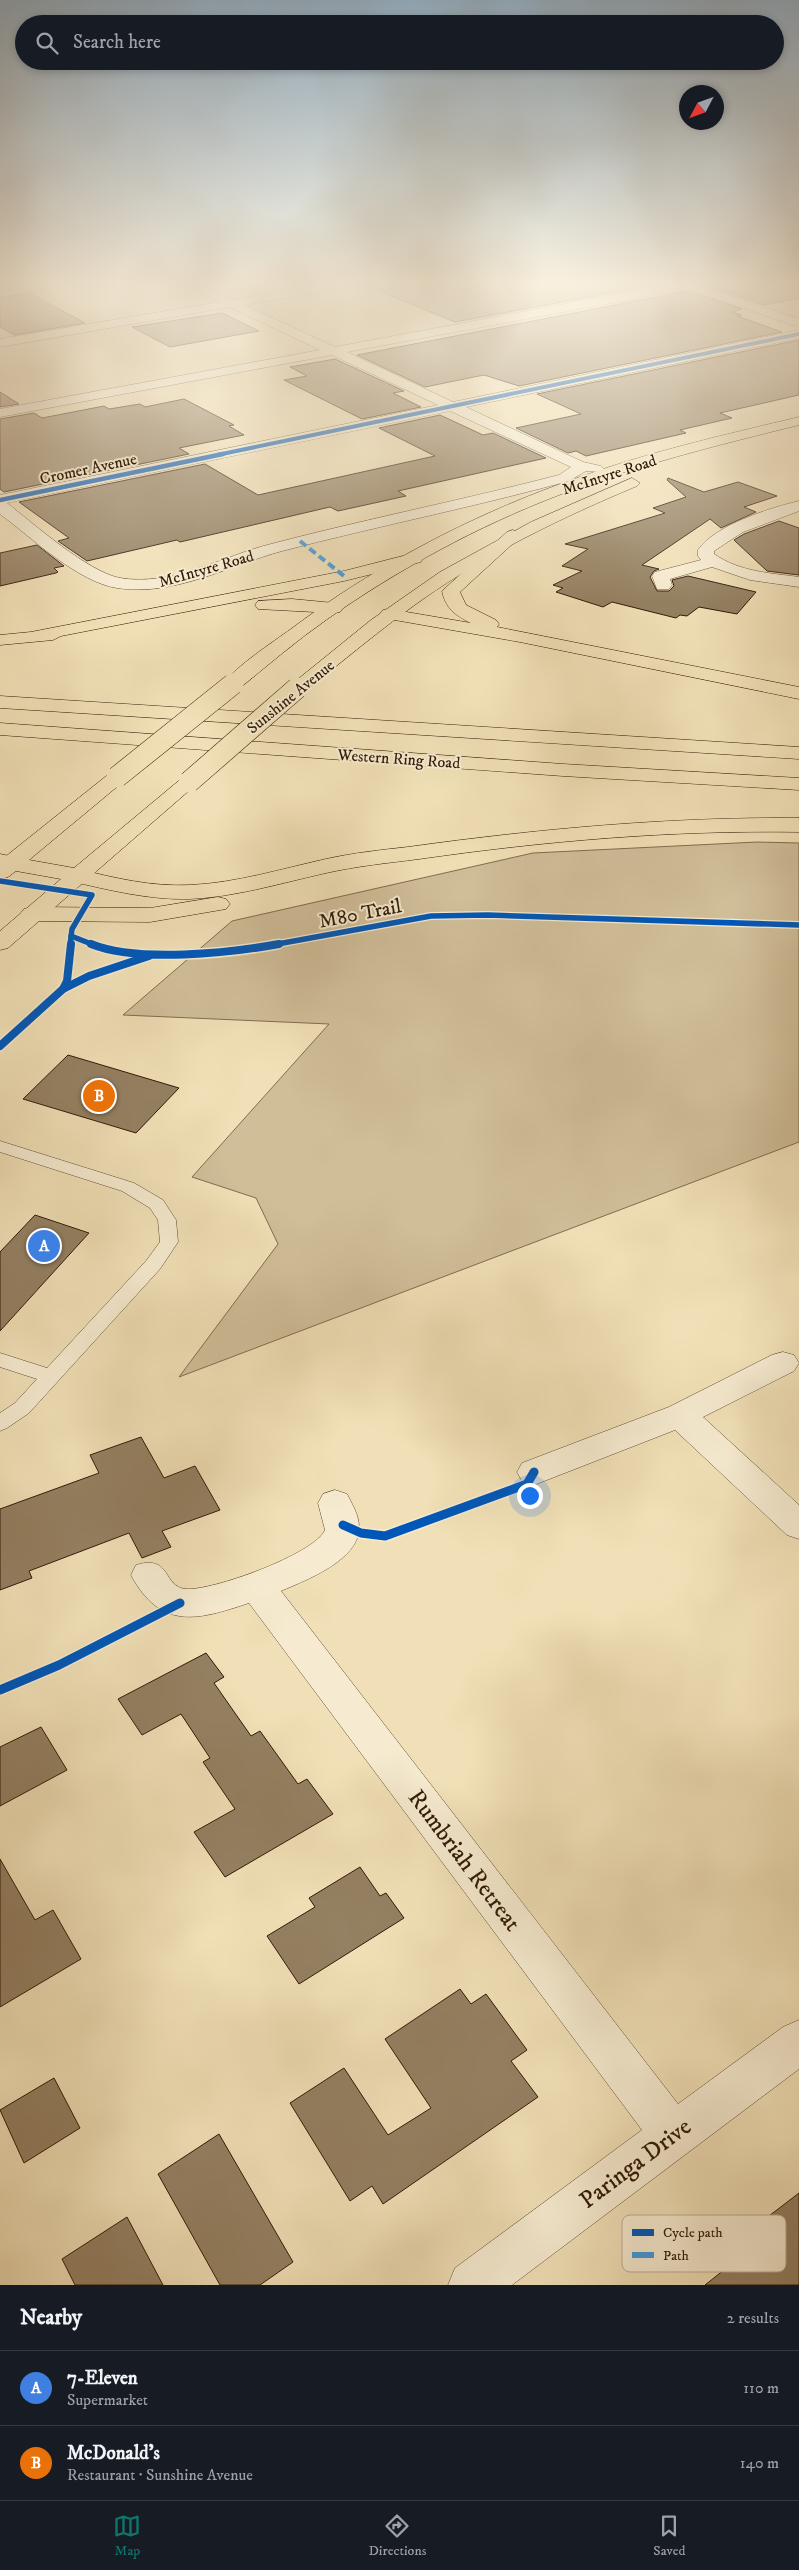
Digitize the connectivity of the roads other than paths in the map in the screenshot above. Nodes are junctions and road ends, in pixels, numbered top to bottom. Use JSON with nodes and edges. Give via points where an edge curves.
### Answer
{"nodes":[{"id":1,"x":129,"y":390,"type":"edge"},
{"id":2,"x":417,"y":390,"type":"edge"},
{"id":3,"x":531,"y":390,"type":"edge"},
{"id":4,"x":452,"y":406,"type":"junction"},
{"id":5,"x":0,"y":414,"type":"edge"},
{"id":6,"x":799,"y":421,"type":"edge"},
{"id":7,"x":799,"y":432,"type":"edge"},
{"id":8,"x":582,"y":467,"type":"junction"},
{"id":9,"x":678,"y":467,"type":"dead end"},
{"id":10,"x":608,"y":472,"type":"junction"},
{"id":11,"x":608,"y":492,"type":"junction"},
{"id":12,"x":0,"y":500,"type":"edge"},
{"id":13,"x":0,"y":506,"type":"edge"},
{"id":14,"x":799,"y":506,"type":"edge"},
{"id":15,"x":426,"y":512,"type":"junction"},
{"id":16,"x":471,"y":528,"type":"junction"},
{"id":17,"x":513,"y":535,"type":"junction"},
{"id":18,"x":414,"y":558,"type":"junction"},
{"id":19,"x":714,"y":562,"type":"junction"},
{"id":20,"x":799,"y":582,"type":"edge"},
{"id":21,"x":663,"y":585,"type":"dead end"},
{"id":22,"x":334,"y":608,"type":"junction"},
{"id":23,"x":389,"y":614,"type":"junction"},
{"id":24,"x":34,"y":636,"type":"junction"},
{"id":25,"x":520,"y":637,"type":"junction"},
{"id":26,"x":0,"y":640,"type":"edge"},
{"id":27,"x":799,"y":693,"type":"edge"},
{"id":28,"x":0,"y":702,"type":"edge"},
{"id":29,"x":0,"y":729,"type":"edge"},
{"id":30,"x":799,"y":753,"type":"edge"},
{"id":31,"x":799,"y":784,"type":"edge"},
{"id":32,"x":799,"y":825,"type":"edge"},
{"id":33,"x":446,"y":848,"type":"junction"},
{"id":34,"x":4,"y":865,"type":"edge"},
{"id":35,"x":78,"y":876,"type":"junction"},
{"id":36,"x":32,"y":914,"type":"junction"},
{"id":37,"x":0,"y":943,"type":"edge"},
{"id":38,"x":0,"y":1146,"type":"edge"},
{"id":39,"x":0,"y":1360,"type":"edge"},
{"id":40,"x":783,"y":1363,"type":"dead end"},
{"id":41,"x":51,"y":1376,"type":"junction"},
{"id":42,"x":680,"y":1415,"type":"junction"},
{"id":43,"x":0,"y":1423,"type":"edge"},
{"id":44,"x":534,"y":1472,"type":"dead end"},
{"id":45,"x":335,"y":1503,"type":"dead end"},
{"id":46,"x":799,"y":1526,"type":"edge"},
{"id":47,"x":149,"y":1576,"type":"dead end"},
{"id":48,"x":257,"y":1586,"type":"junction"},
{"id":49,"x":799,"y":2042,"type":"edge"},
{"id":50,"x":673,"y":2134,"type":"junction"},
{"id":51,"x":472,"y":2285,"type":"edge"}],
"edges":[{"from":1,"to":5,"type":"street"},
{"from":2,"to":4,"type":"street"},
{"from":3,"to":4,"type":"street","name":"Cromer Avenue"},
{"from":4,"to":8,"type":"street"},
{"from":4,"to":12,"type":"street","name":"Cromer Avenue"},
{"from":6,"to":10,"type":"main road","name":"McIntyre Road"},
{"from":7,"to":9,"type":"main road","name":"McIntyre Road"},
{"from":8,"to":10,"type":"street"},
{"from":8,"to":15,"type":"street","name":"McIntyre Road","via":[[564,478]]},
{"from":10,"to":11,"type":"main road","name":"McIntyre Road","via":[[638,480]]},
{"from":10,"to":16,"type":"main road","name":"McIntyre Road","via":[[552,492]]},
{"from":11,"to":16,"type":"main road","via":[[550,506],[498,527]]},
{"from":11,"to":17,"type":"main road","name":"Sunshine Avenue"},
{"from":13,"to":15,"type":"street","name":"McIntyre Road","via":[[98,576],[131,585],[171,580],[262,551]]},
{"from":14,"to":19,"type":"street","via":[[719,539],[706,550],[706,556]]},
{"from":15,"to":16,"type":"street"},
{"from":16,"to":18,"type":"main road"},
{"from":17,"to":23,"type":"main road","name":"Sunshine Avenue"},
{"from":17,"to":25,"type":"main road","via":[[454,586],[452,597],[454,604],[468,614]]},
{"from":18,"to":22,"type":"main road"},
{"from":18,"to":24,"type":"main road","via":[[350,575]]},
{"from":19,"to":20,"type":"street","via":[[732,571]]},
{"from":19,"to":21,"type":"street","via":[[661,576]]},
{"from":22,"to":23,"type":"main road"},
{"from":22,"to":24,"type":"main road","via":[[292,604],[259,606],[112,632]]},
{"from":22,"to":34,"type":"main road","bridge":true},
{"from":23,"to":25,"type":"main road"},
{"from":23,"to":35,"type":"main road","name":"Sunshine Avenue","bridge":true,"via":[[297,688]]},
{"from":24,"to":26,"type":"main road"},
{"from":25,"to":27,"type":"main road"},
{"from":28,"to":30,"type":"main road","name":"Western Ring Road"},
{"from":29,"to":31,"type":"main road","name":"Western Ring Road"},
{"from":32,"to":33,"type":"main road","via":[[737,823],[641,827]]},
{"from":33,"to":35,"type":"main road","via":[[344,862],[218,890],[157,892]]},
{"from":33,"to":36,"type":"main road","via":[[175,912]]},
{"from":34,"to":35,"type":"main road"},
{"from":35,"to":36,"type":"main road","name":"Sunshine Avenue"},
{"from":36,"to":37,"type":"main road","name":"Sunshine Avenue"},
{"from":38,"to":41,"type":"lane","via":[[128,1187],[157,1204],[167,1220],[169,1242],[153,1265]]},
{"from":39,"to":41,"type":"lane"},
{"from":40,"to":42,"type":"street"},
{"from":41,"to":43,"type":"lane","via":[[22,1408]]},
{"from":42,"to":44,"type":"street"},
{"from":42,"to":46,"type":"street"},
{"from":45,"to":48,"type":"street","via":[[343,1525],[331,1550],[308,1564]]},
{"from":47,"to":48,"type":"street","via":[[165,1595],[180,1603],[198,1604]]},
{"from":48,"to":50,"type":"street","name":"Rumbriah Retreat"},
{"from":49,"to":50,"type":"street","name":"Paringa Drive"},
{"from":50,"to":51,"type":"street","name":"Paringa Drive"}]}
